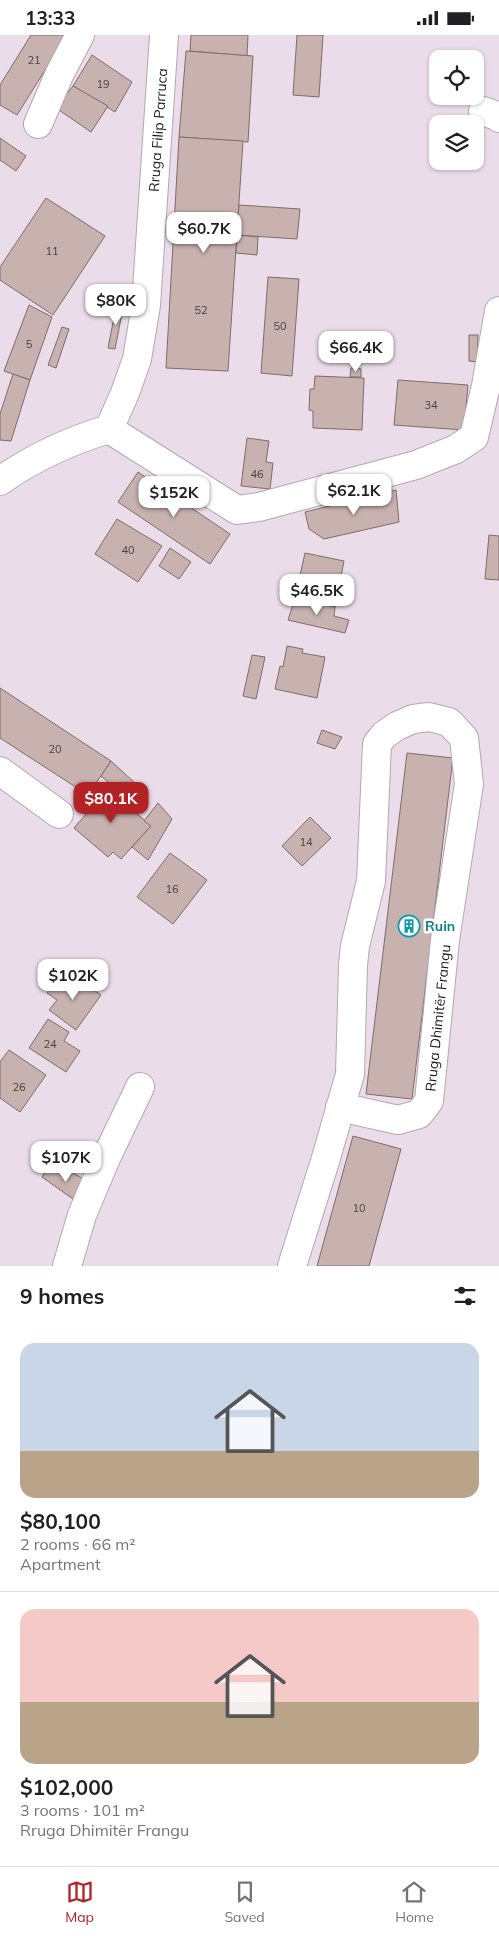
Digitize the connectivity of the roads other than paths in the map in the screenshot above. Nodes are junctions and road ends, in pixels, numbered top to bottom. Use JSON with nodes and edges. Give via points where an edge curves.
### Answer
{"nodes":[{"id":1,"x":80,"y":35,"type":"edge"},
{"id":2,"x":164,"y":35,"type":"edge"},
{"id":3,"x":38,"y":124,"type":"dead end"},
{"id":4,"x":499,"y":311,"type":"edge"},
{"id":5,"x":109,"y":429,"type":"junction"},
{"id":6,"x":0,"y":481,"type":"edge"},
{"id":7,"x":0,"y":771,"type":"edge"},
{"id":8,"x":59,"y":814,"type":"dead end"},
{"id":9,"x":140,"y":1087,"type":"dead end"},
{"id":10,"x":340,"y":1107,"type":"junction"},
{"id":11,"x":67,"y":1266,"type":"edge"},
{"id":12,"x":292,"y":1266,"type":"edge"}],
"edges":[{"from":1,"to":3,"type":"street"},
{"from":2,"to":5,"type":"street","name":"Rruga Filip Parruca","via":[[146,305],[137,359]]},
{"from":4,"to":5,"type":"street","via":[[474,437],[456,449],[416,465],[237,510]]},
{"from":5,"to":6,"type":"street","via":[[76,439],[44,454]]},
{"from":7,"to":8,"type":"street"},
{"from":9,"to":11,"type":"street","via":[[82,1215]]},
{"from":10,"to":10,"type":"street","name":"Rruga Dhimitër Frangu","via":[[350,1074],[355,946],[371,881],[377,744],[397,726],[429,717],[448,722],[464,738],[469,783],[445,940],[429,1101],[419,1114],[398,1120]]},
{"from":10,"to":12,"type":"street","name":"Rruga Dhimitër Frangu"}]}
